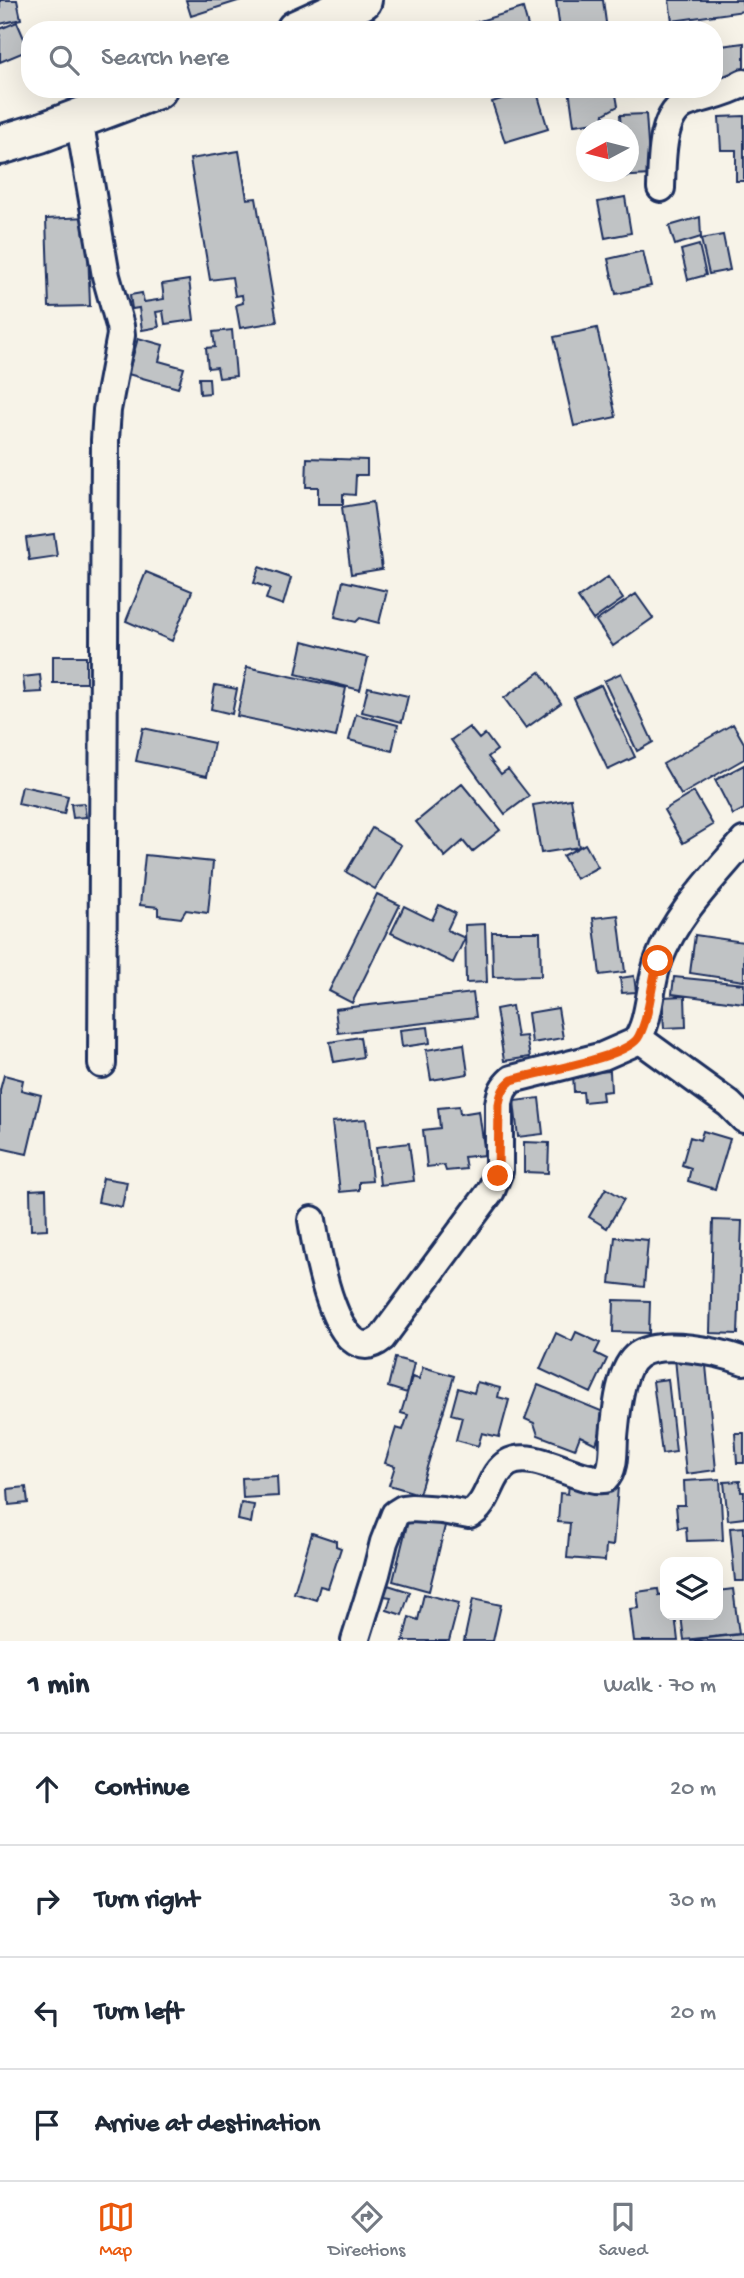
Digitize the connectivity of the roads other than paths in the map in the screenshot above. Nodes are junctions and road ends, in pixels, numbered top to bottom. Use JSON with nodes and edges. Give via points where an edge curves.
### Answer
{"nodes":[{"id":1,"x":362,"y":0,"type":"edge"},
{"id":2,"x":316,"y":21,"type":"edge"},
{"id":3,"x":744,"y":83,"type":"edge"},
{"id":4,"x":723,"y":93,"type":"edge"},
{"id":5,"x":134,"y":98,"type":"edge"},
{"id":6,"x":709,"y":98,"type":"edge"},
{"id":7,"x":79,"y":119,"type":"junction"},
{"id":8,"x":0,"y":145,"type":"edge"},
{"id":9,"x":661,"y":188,"type":"dead end"},
{"id":10,"x":744,"y":841,"type":"edge"},
{"id":11,"x":638,"y":1038,"type":"junction"},
{"id":12,"x":102,"y":1064,"type":"dead end"},
{"id":13,"x":744,"y":1119,"type":"edge"},
{"id":14,"x":312,"y":1220,"type":"dead end"},
{"id":15,"x":744,"y":1361,"type":"edge"},
{"id":16,"x":355,"y":1641,"type":"edge"}],
"edges":[{"from":1,"to":2,"type":"highway"},
{"from":3,"to":4,"type":"street"},
{"from":5,"to":7,"type":"highway"},
{"from":6,"to":9,"type":"street","via":[[685,104],[673,113],[665,136]]},
{"from":7,"to":8,"type":"highway"},
{"from":7,"to":12,"type":"street","via":[[121,335],[106,440]]},
{"from":10,"to":11,"type":"street","via":[[668,939]]},
{"from":11,"to":13,"type":"street"},
{"from":11,"to":14,"type":"street","via":[[617,1051],[527,1075],[505,1086],[499,1104],[499,1171],[491,1191],[375,1344],[358,1344],[343,1329],[318,1261]]},
{"from":15,"to":16,"type":"street","via":[[721,1352],[685,1348],[637,1355],[623,1381],[612,1467],[606,1479],[515,1460],[501,1469],[480,1508],[469,1515],[426,1508],[397,1512],[383,1542]]}]}
